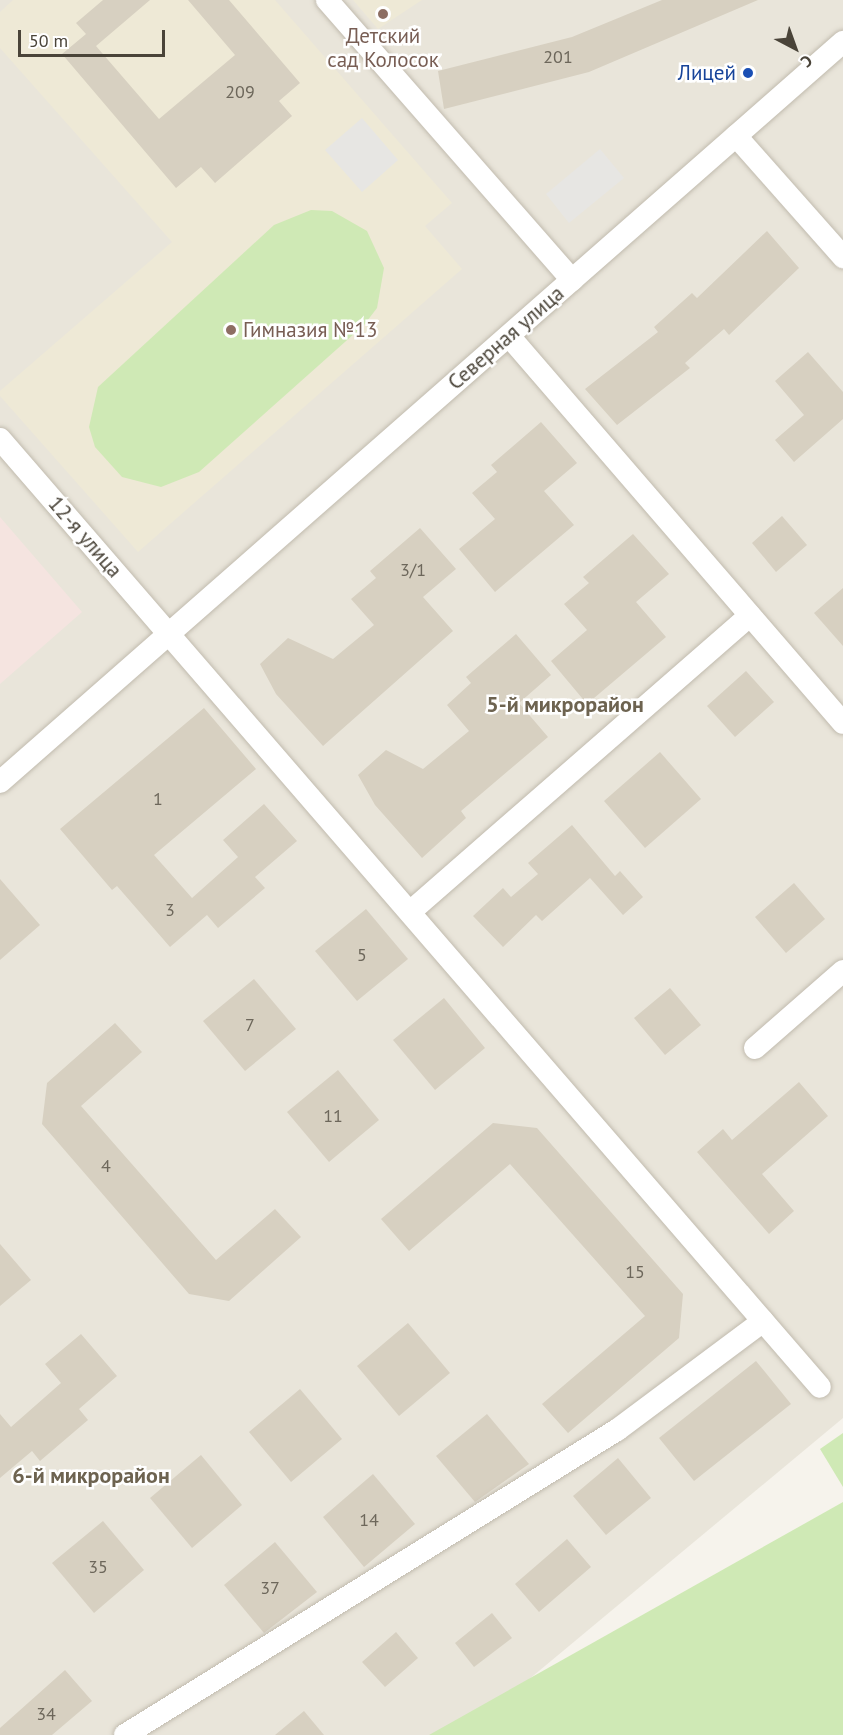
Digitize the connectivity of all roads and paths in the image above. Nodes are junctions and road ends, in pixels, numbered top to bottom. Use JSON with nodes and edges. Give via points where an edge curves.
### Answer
{"nodes":[{"id":1,"x":327,"y":0,"type":"edge"},
{"id":2,"x":843,"y":42,"type":"edge"},
{"id":3,"x":736,"y":136,"type":"junction"},
{"id":4,"x":843,"y":257,"type":"edge"},
{"id":5,"x":572,"y":280,"type":"junction"},
{"id":6,"x":509,"y":336,"type":"junction"},
{"id":7,"x":0,"y":439,"type":"edge"},
{"id":8,"x":750,"y":615,"type":"junction"},
{"id":9,"x":169,"y":634,"type":"junction"},
{"id":10,"x":843,"y":723,"type":"edge"},
{"id":11,"x":0,"y":782,"type":"edge"},
{"id":12,"x":410,"y":912,"type":"junction"},
{"id":13,"x":843,"y":971,"type":"edge"},
{"id":14,"x":755,"y":1048,"type":"dead end"},
{"id":15,"x":763,"y":1321,"type":"junction"},
{"id":16,"x":820,"y":1387,"type":"dead end"},
{"id":17,"x":125,"y":1735,"type":"edge"}],
"edges":[{"from":1,"to":5,"type":"street"},
{"from":2,"to":3,"type":"street","name":"Северная улица"},
{"from":3,"to":4,"type":"street"},
{"from":3,"to":5,"type":"street","name":"Северная улица"},
{"from":5,"to":6,"type":"street","name":"Северная улица"},
{"from":6,"to":8,"type":"street"},
{"from":6,"to":9,"type":"street","name":"Северная улица"},
{"from":7,"to":9,"type":"street","name":"12-я улица"},
{"from":8,"to":10,"type":"street"},
{"from":8,"to":12,"type":"street"},
{"from":9,"to":11,"type":"street","name":"Северная улица"},
{"from":9,"to":12,"type":"street","name":"12-я улица"},
{"from":12,"to":15,"type":"street","name":"12-я улица"},
{"from":13,"to":14,"type":"street"},
{"from":15,"to":16,"type":"street","name":"12-я улица"},
{"from":15,"to":17,"type":"street","via":[[617,1430]]}]}
